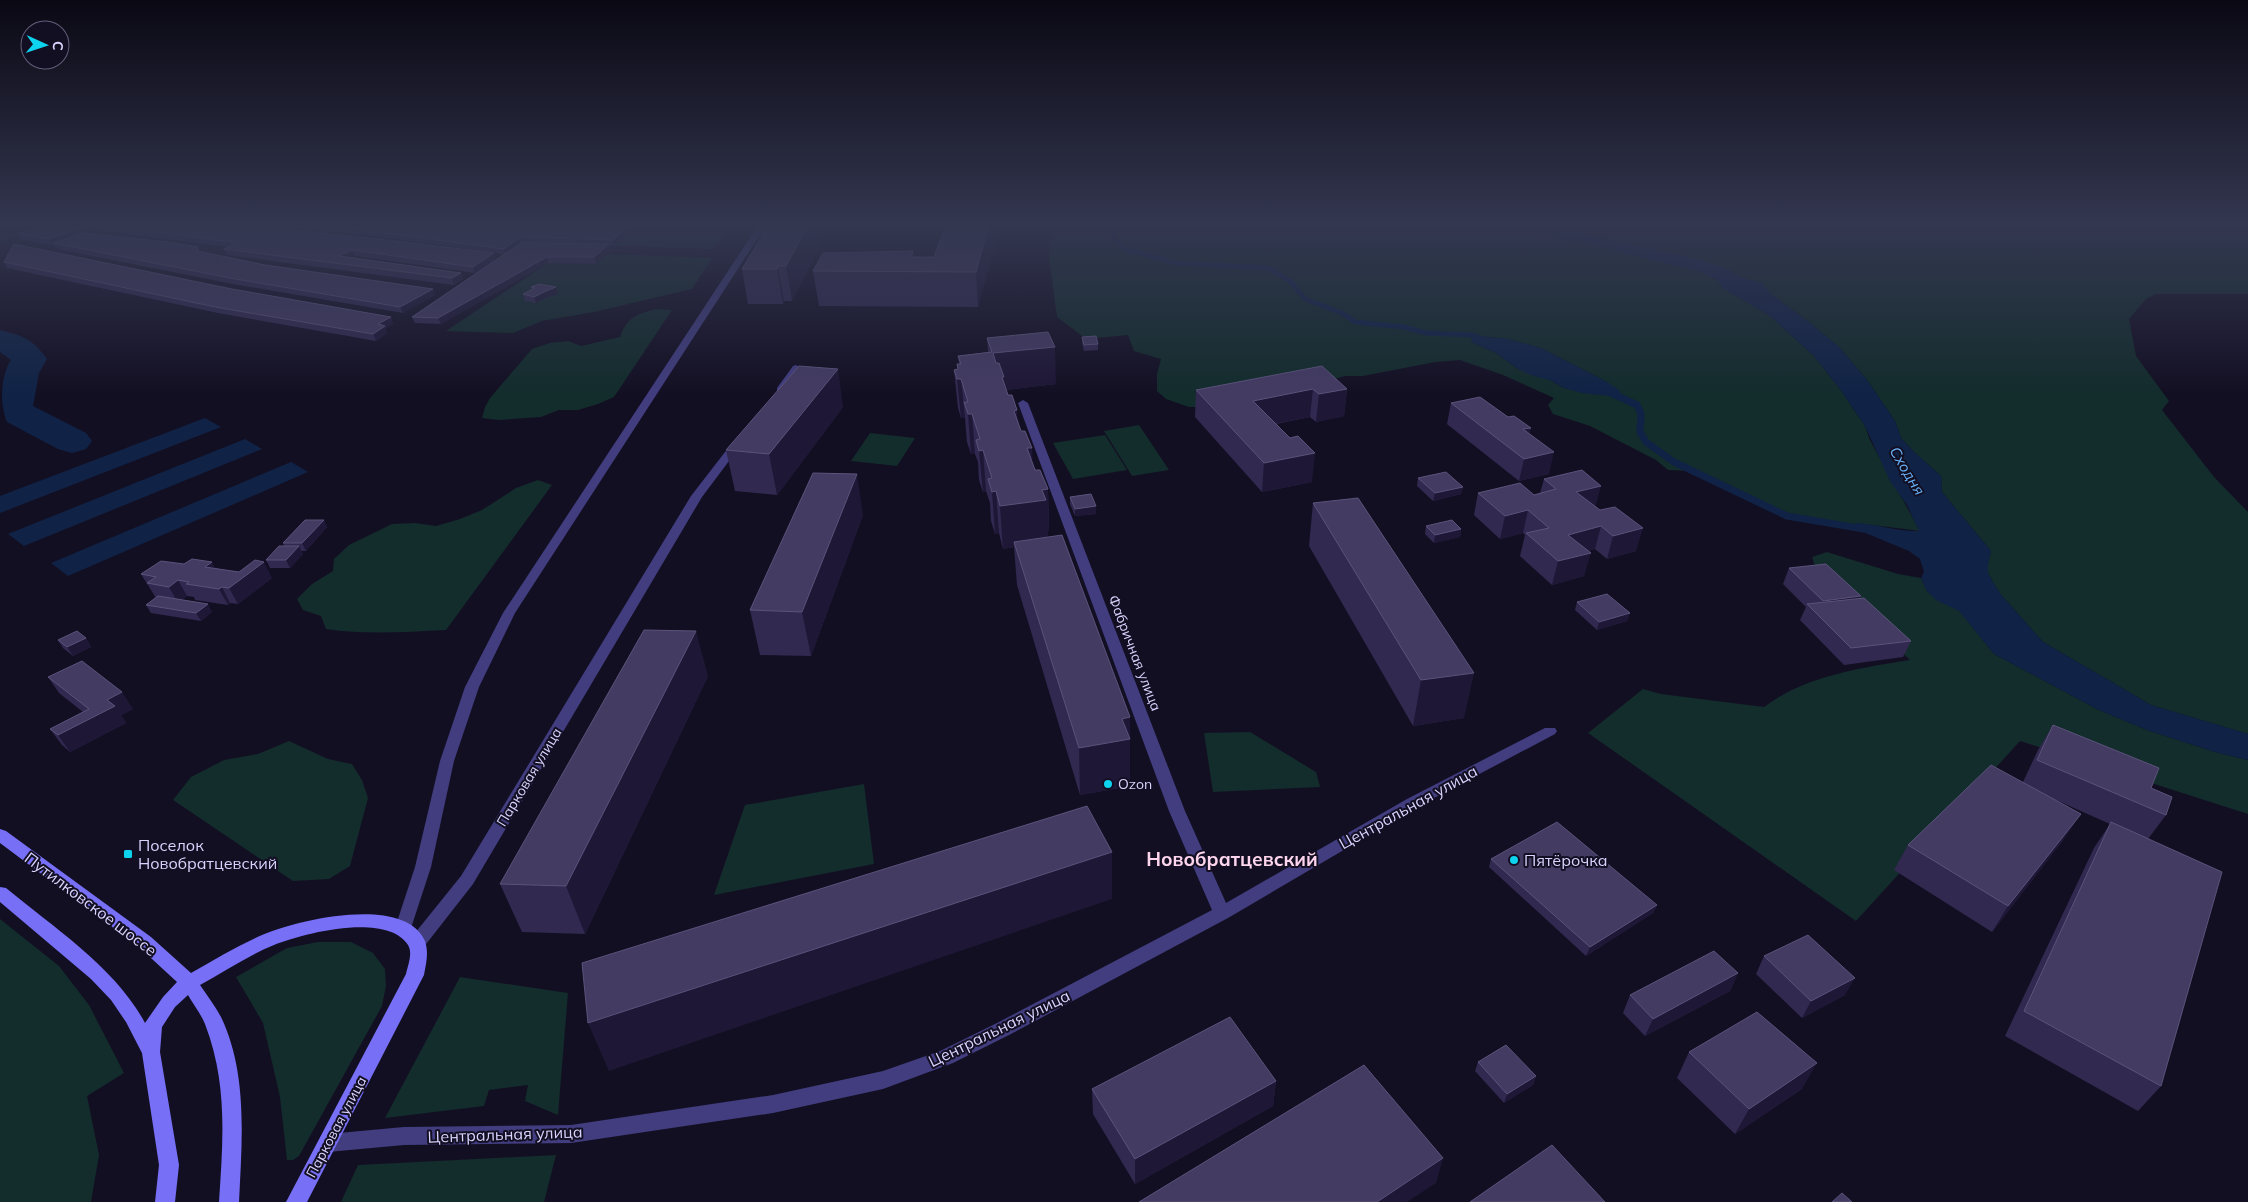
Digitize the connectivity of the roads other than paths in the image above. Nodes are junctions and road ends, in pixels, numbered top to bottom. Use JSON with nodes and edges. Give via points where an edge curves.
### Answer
{"nodes":[{"id":1,"x":724,"y":283,"type":"edge"},
{"id":2,"x":796,"y":368,"type":"edge"},
{"id":3,"x":773,"y":399,"type":"edge"},
{"id":4,"x":1023,"y":403,"type":"dead end"},
{"id":5,"x":743,"y":436,"type":"edge"},
{"id":6,"x":1550,"y":730,"type":"dead end"},
{"id":7,"x":0,"y":835,"type":"edge"},
{"id":8,"x":0,"y":893,"type":"edge"},
{"id":9,"x":1222,"y":913,"type":"junction"},
{"id":10,"x":402,"y":928,"type":"junction"},
{"id":11,"x":417,"y":943,"type":"junction"},
{"id":12,"x":189,"y":982,"type":"junction"},
{"id":13,"x":151,"y":1052,"type":"junction"},
{"id":14,"x":328,"y":1143,"type":"junction"},
{"id":15,"x":165,"y":1202,"type":"edge"},
{"id":16,"x":229,"y":1202,"type":"edge"},
{"id":17,"x":296,"y":1202,"type":"edge"}],
"edges":[{"from":1,"to":10,"type":"street","via":[[509,613],[472,687],[447,761],[423,867]]},
{"from":2,"to":3,"type":"street"},
{"from":4,"to":9,"type":"street","name":"Фабричная улица","via":[[1177,812]]},
{"from":5,"to":11,"type":"street","name":"Парковая улица","via":[[697,496],[467,880]]},
{"from":6,"to":9,"type":"street","name":"Центральная улица","via":[[1412,802]]},
{"from":7,"to":12,"type":"main road","name":"Путилковское шоссе","via":[[145,942]]},
{"from":8,"to":13,"type":"main road","via":[[97,974],[117,995]]},
{"from":9,"to":14,"type":"street","name":"Центральная улица","via":[[946,1057],[883,1080],[773,1104],[571,1134],[404,1136]]},
{"from":10,"to":11,"type":"main road"},
{"from":10,"to":12,"type":"main road","via":[[372,920],[300,930],[268,940]]},
{"from":11,"to":14,"type":"main road","name":"Парковая улица","via":[[419,956],[415,975]]},
{"from":12,"to":13,"type":"main road","via":[[153,1025]]},
{"from":12,"to":16,"type":"main road","name":"Путилковское шоссе","via":[[213,1020],[229,1070],[233,1134]]},
{"from":13,"to":15,"type":"main road","via":[[169,1165]]},
{"from":14,"to":17,"type":"main road","name":"Парковая улица"}]}
